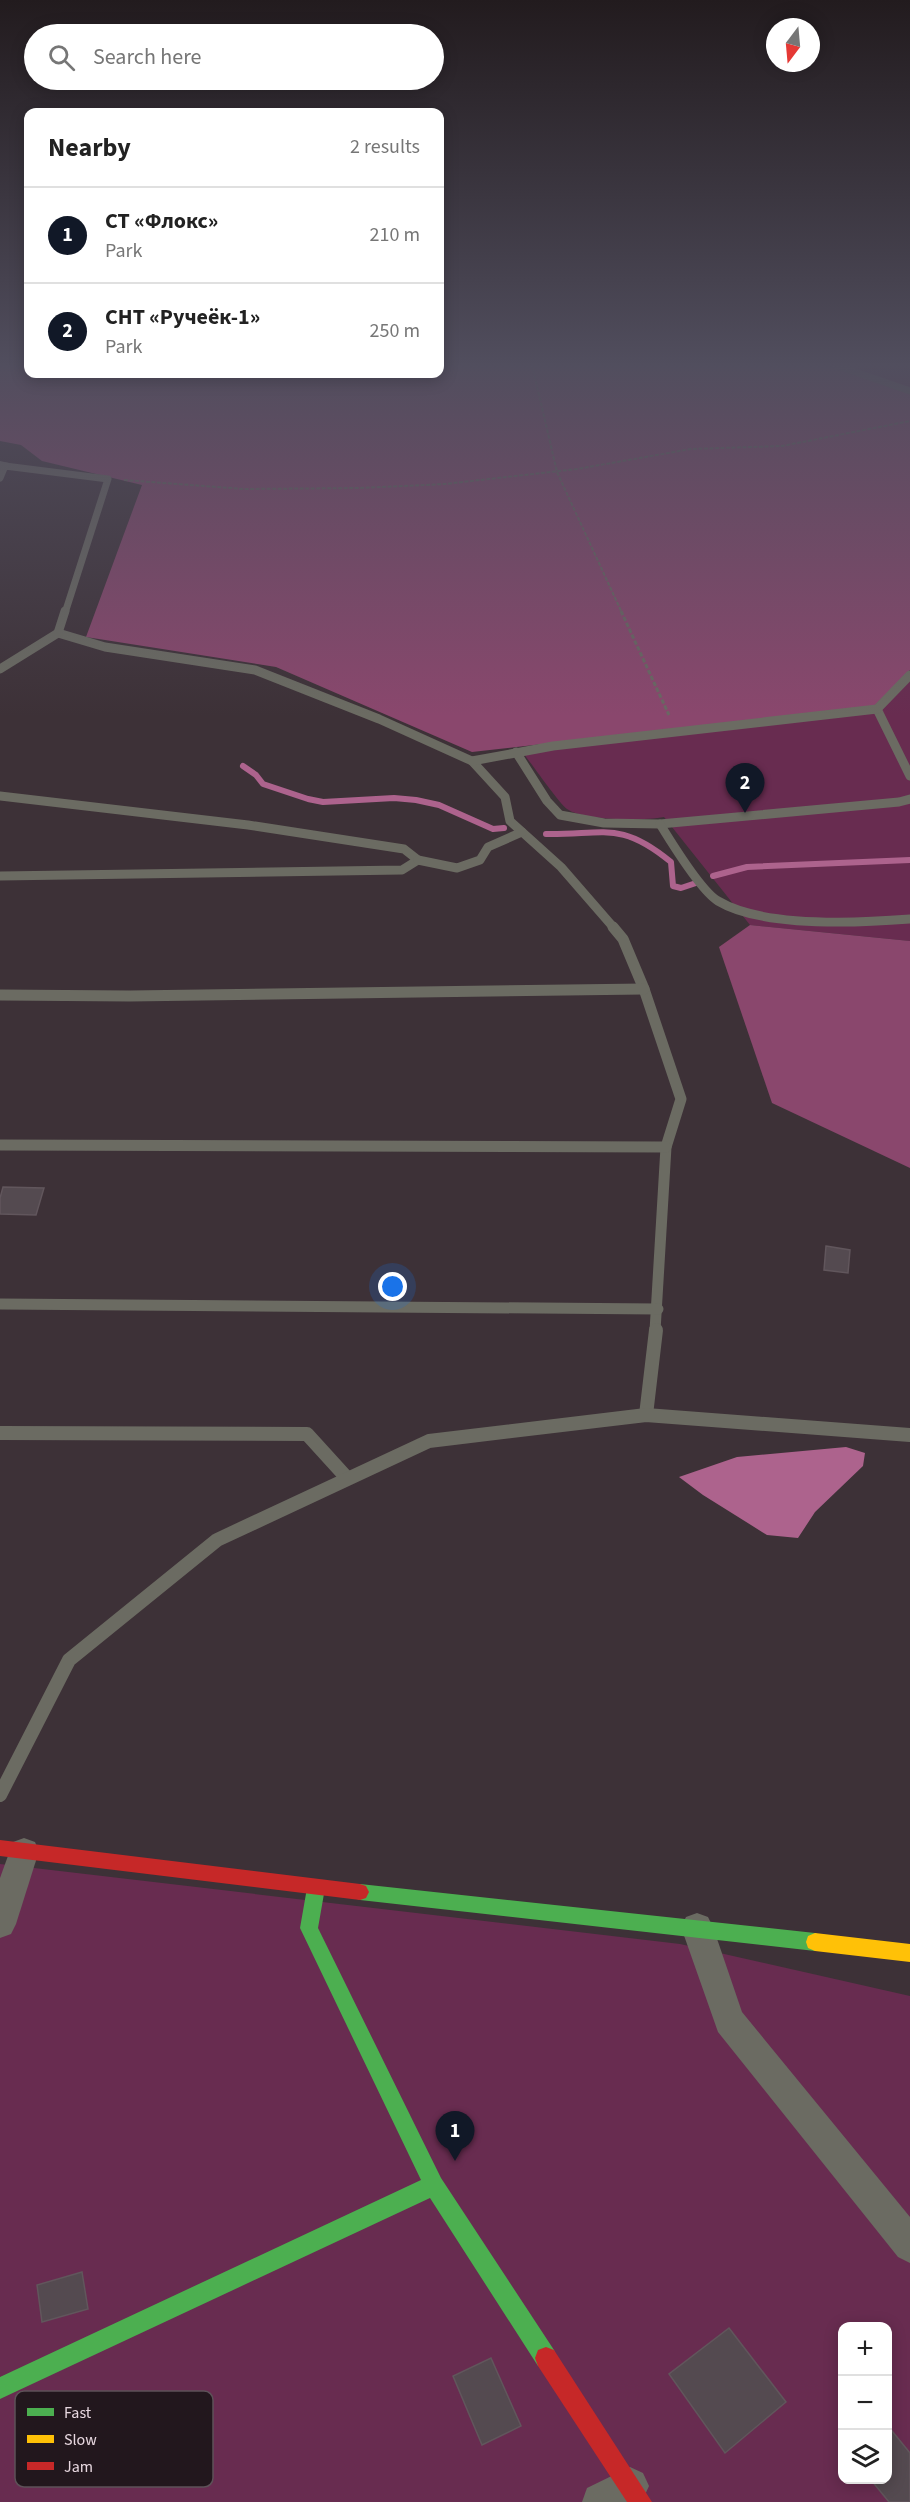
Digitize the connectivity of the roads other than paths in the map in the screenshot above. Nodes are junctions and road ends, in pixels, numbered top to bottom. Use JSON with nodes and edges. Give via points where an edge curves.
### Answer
{"nodes":[{"id":1,"x":107,"y":482,"type":"edge"},
{"id":2,"x":58,"y":633,"type":"junction"},
{"id":3,"x":0,"y":669,"type":"edge"},
{"id":4,"x":910,"y":675,"type":"edge"},
{"id":5,"x":877,"y":708,"type":"junction"},
{"id":6,"x":516,"y":752,"type":"junction"},
{"id":7,"x":472,"y":761,"type":"junction"},
{"id":8,"x":910,"y":776,"type":"edge"},
{"id":9,"x":0,"y":796,"type":"edge"},
{"id":10,"x":910,"y":799,"type":"edge"},
{"id":11,"x":660,"y":824,"type":"junction"},
{"id":12,"x":522,"y":832,"type":"junction"},
{"id":13,"x":418,"y":860,"type":"junction"},
{"id":14,"x":0,"y":876,"type":"edge"},
{"id":15,"x":910,"y":919,"type":"edge"},
{"id":16,"x":644,"y":989,"type":"junction"},
{"id":17,"x":0,"y":995,"type":"edge"},
{"id":18,"x":0,"y":1145,"type":"edge"},
{"id":19,"x":666,"y":1147,"type":"junction"},
{"id":20,"x":0,"y":1304,"type":"edge"},
{"id":21,"x":658,"y":1309,"type":"junction"},
{"id":22,"x":646,"y":1415,"type":"junction"},
{"id":23,"x":0,"y":1433,"type":"edge"},
{"id":24,"x":910,"y":1435,"type":"edge"},
{"id":25,"x":347,"y":1478,"type":"junction"},
{"id":26,"x":0,"y":1795,"type":"edge"},
{"id":27,"x":12,"y":1850,"type":"edge"},
{"id":28,"x":316,"y":1888,"type":"junction"},
{"id":29,"x":0,"y":1924,"type":"edge"},
{"id":30,"x":697,"y":1927,"type":"junction"},
{"id":31,"x":910,"y":1953,"type":"edge"},
{"id":32,"x":434,"y":2185,"type":"junction"},
{"id":33,"x":910,"y":2245,"type":"edge"},
{"id":34,"x":0,"y":2388,"type":"edge"},
{"id":35,"x":624,"y":2497,"type":"edge"}],
"edges":[{"from":1,"to":2,"type":"lane"},
{"from":2,"to":3,"type":"lane"},
{"from":2,"to":7,"type":"lane","via":[[105,647],[255,670]]},
{"from":4,"to":5,"type":"lane"},
{"from":5,"to":6,"type":"lane"},
{"from":5,"to":8,"type":"lane"},
{"from":6,"to":7,"type":"lane"},
{"from":6,"to":11,"type":"lane","via":[[560,815],[604,823]]},
{"from":7,"to":12,"type":"lane","via":[[505,797],[510,821]]},
{"from":9,"to":13,"type":"lane","via":[[259,826],[404,849]]},
{"from":10,"to":11,"type":"lane"},
{"from":11,"to":15,"type":"lane","via":[[670,843],[716,900],[757,915],[858,924]]},
{"from":12,"to":13,"type":"lane","via":[[488,847],[480,860],[457,868]]},
{"from":12,"to":16,"type":"lane","via":[[561,867],[623,939]]},
{"from":13,"to":14,"type":"lane","via":[[402,870]]},
{"from":16,"to":17,"type":"lane"},
{"from":16,"to":19,"type":"lane","via":[[681,1099]]},
{"from":18,"to":19,"type":"lane"},
{"from":19,"to":21,"type":"lane"},
{"from":20,"to":21,"type":"lane"},
{"from":21,"to":22,"type":"lane"},
{"from":22,"to":24,"type":"lane"},
{"from":22,"to":25,"type":"lane","via":[[429,1441]]},
{"from":23,"to":25,"type":"lane","via":[[307,1434]]},
{"from":25,"to":26,"type":"lane","via":[[217,1540],[69,1660]]},
{"from":27,"to":28,"type":"street"},
{"from":27,"to":29,"type":"street"},
{"from":28,"to":30,"type":"street"},
{"from":28,"to":32,"type":"street","via":[[309,1928]]},
{"from":30,"to":31,"type":"street"},
{"from":30,"to":33,"type":"street","via":[[729,2021]]},
{"from":32,"to":34,"type":"street"},
{"from":32,"to":35,"type":"street"}]}
